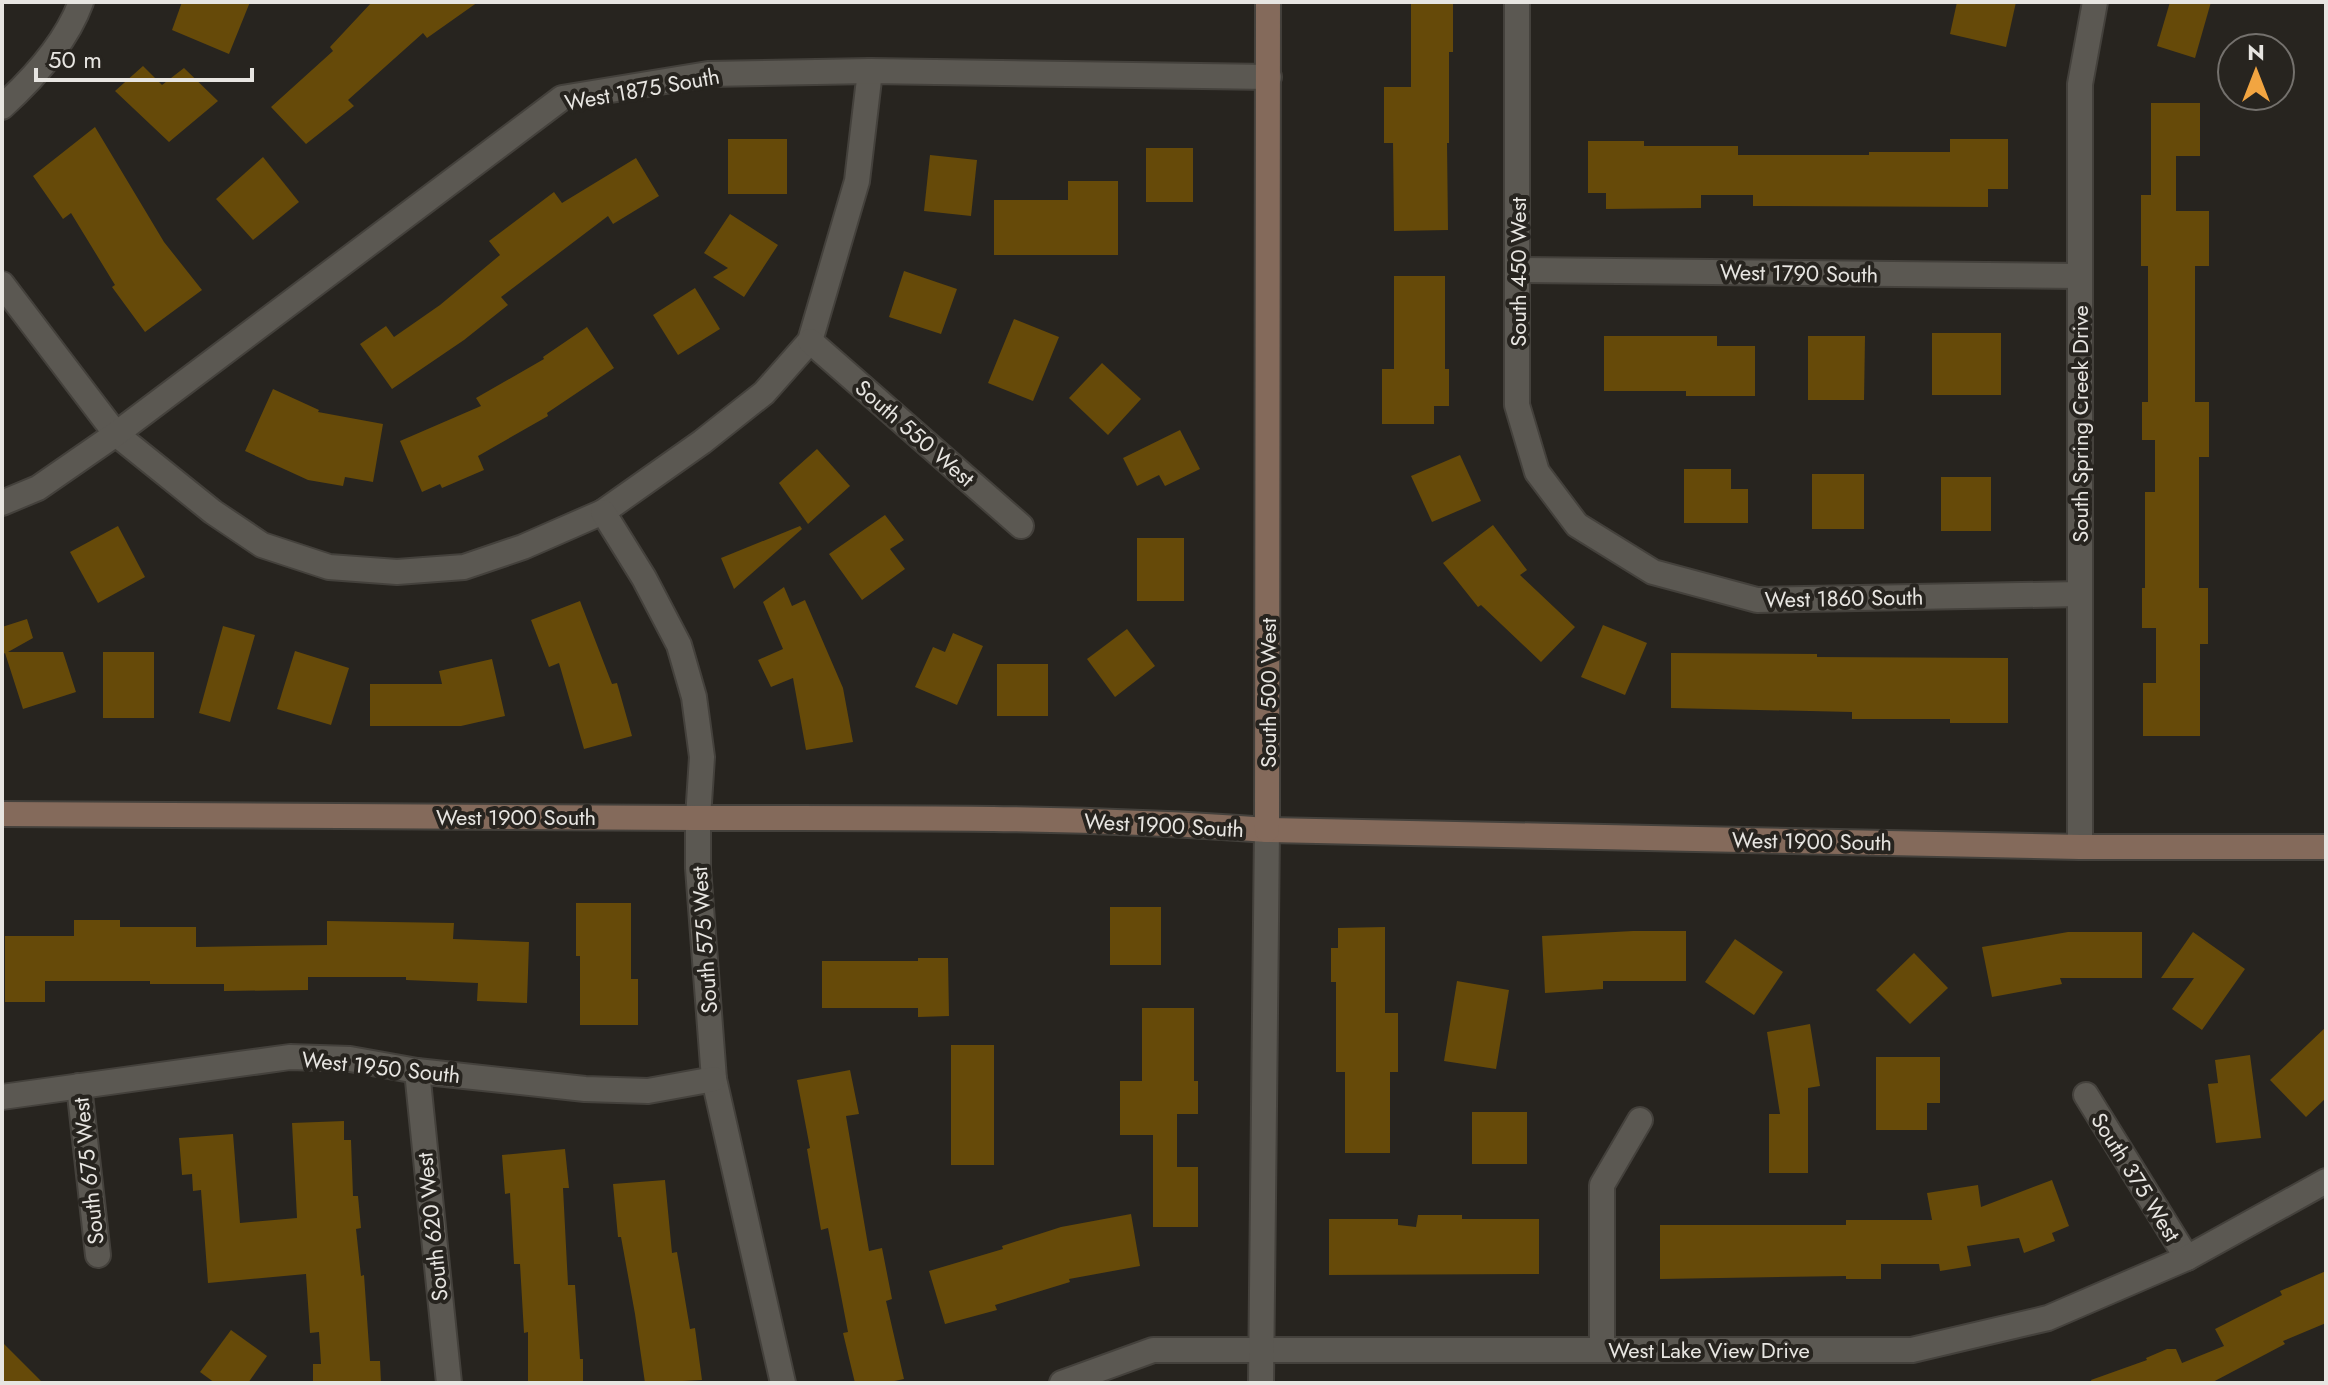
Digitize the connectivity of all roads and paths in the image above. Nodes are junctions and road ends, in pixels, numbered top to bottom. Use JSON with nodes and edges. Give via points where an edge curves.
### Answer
{"nodes":[{"id":1,"x":81,"y":2,"type":"edge"},
{"id":2,"x":1268,"y":2,"type":"edge"},
{"id":3,"x":1517,"y":2,"type":"edge"},
{"id":4,"x":2095,"y":2,"type":"edge"},
{"id":5,"x":870,"y":71,"type":"junction"},
{"id":6,"x":1269,"y":77,"type":"junction"},
{"id":7,"x":2,"y":107,"type":"edge"},
{"id":8,"x":1518,"y":270,"type":"junction"},
{"id":9,"x":2080,"y":276,"type":"junction"},
{"id":10,"x":2,"y":284,"type":"edge"},
{"id":11,"x":810,"y":341,"type":"junction"},
{"id":12,"x":116,"y":434,"type":"junction"},
{"id":13,"x":2,"y":503,"type":"edge"},
{"id":14,"x":603,"y":512,"type":"junction"},
{"id":15,"x":1577,"y":525,"type":"joint"},
{"id":16,"x":1021,"y":526,"type":"dead end"},
{"id":17,"x":2080,"y":594,"type":"junction"},
{"id":18,"x":2,"y":814,"type":"edge"},
{"id":19,"x":698,"y":818,"type":"junction"},
{"id":20,"x":1267,"y":830,"type":"junction"},
{"id":21,"x":2080,"y":847,"type":"junction"},
{"id":22,"x":2326,"y":847,"type":"edge"},
{"id":23,"x":417,"y":1071,"type":"junction"},
{"id":24,"x":714,"y":1079,"type":"junction"},
{"id":25,"x":79,"y":1086,"type":"junction"},
{"id":26,"x":2086,"y":1095,"type":"dead end"},
{"id":27,"x":2,"y":1097,"type":"edge"},
{"id":28,"x":1640,"y":1120,"type":"dead end"},
{"id":29,"x":2326,"y":1181,"type":"edge"},
{"id":30,"x":98,"y":1255,"type":"dead end"},
{"id":31,"x":2187,"y":1258,"type":"junction"},
{"id":32,"x":1261,"y":1350,"type":"junction"},
{"id":33,"x":1602,"y":1350,"type":"junction"},
{"id":34,"x":449,"y":1383,"type":"edge"},
{"id":35,"x":783,"y":1383,"type":"edge"},
{"id":36,"x":1062,"y":1383,"type":"edge"},
{"id":37,"x":1261,"y":1383,"type":"edge"}],
"edges":[{"from":1,"to":7,"type":"street","via":[[34,78]]},
{"from":2,"to":6,"type":"street","name":"South 500 West"},
{"from":3,"to":8,"type":"street","name":"South 450 West"},
{"from":4,"to":9,"type":"street","name":"South Spring Creek Drive","via":[[2080,84]]},
{"from":5,"to":6,"type":"street","name":"West 1875 South"},
{"from":5,"to":11,"type":"street","via":[[857,181]]},
{"from":5,"to":12,"type":"street","name":"West 1875 South","via":[[708,74],[562,98]]},
{"from":6,"to":20,"type":"street","name":"South 500 West"},
{"from":8,"to":9,"type":"street","name":"West 1790 South"},
{"from":8,"to":15,"type":"street","name":"South 450 West","via":[[1517,405],[1537,472]]},
{"from":9,"to":17,"type":"street","name":"South Spring Creek Drive"},
{"from":10,"to":12,"type":"street"},
{"from":11,"to":14,"type":"street","via":[[764,393]]},
{"from":11,"to":16,"type":"street","name":"South 550 West"},
{"from":12,"to":13,"type":"street","name":"West 1875 South","via":[[38,488]]},
{"from":12,"to":14,"type":"street","via":[[262,545],[329,567],[397,572],[464,567]]},
{"from":14,"to":19,"type":"street","name":"South 575 West","via":[[679,645],[694,697],[702,757]]},
{"from":15,"to":17,"type":"street","name":"West 1860 South","via":[[1653,572],[1757,600]]},
{"from":17,"to":21,"type":"street","name":"South Spring Creek Drive"},
{"from":18,"to":19,"type":"street","name":"West 1900 South"},
{"from":19,"to":20,"type":"street","name":"West 1900 South","via":[[968,817]]},
{"from":19,"to":24,"type":"street","name":"South 575 West"},
{"from":20,"to":21,"type":"street","name":"West 1900 South"},
{"from":20,"to":32,"type":"street","name":"South 500 West"},
{"from":21,"to":22,"type":"street","name":"West 1900 South"},
{"from":23,"to":24,"type":"street","name":"West 1950 South","via":[[648,1091]]},
{"from":23,"to":25,"type":"street","name":"West 1950 South","via":[[350,1059],[290,1057]]},
{"from":23,"to":34,"type":"street","name":"South 620 West"},
{"from":24,"to":35,"type":"street","name":"South 575 West"},
{"from":25,"to":27,"type":"street","name":"West 1950 South"},
{"from":25,"to":30,"type":"street","name":"South 675 West"},
{"from":26,"to":31,"type":"street","name":"South 375 West"},
{"from":28,"to":33,"type":"street","via":[[1602,1185]]},
{"from":29,"to":31,"type":"street","name":"West Lake View Drive"},
{"from":31,"to":33,"type":"street","name":"West Lake View Drive","via":[[2048,1318],[1912,1350]]},
{"from":32,"to":33,"type":"street","name":"West Lake View Drive"},
{"from":32,"to":36,"type":"street","name":"West Lake View Drive","via":[[1153,1350]]},
{"from":32,"to":37,"type":"street","name":"South 500 West"}]}
